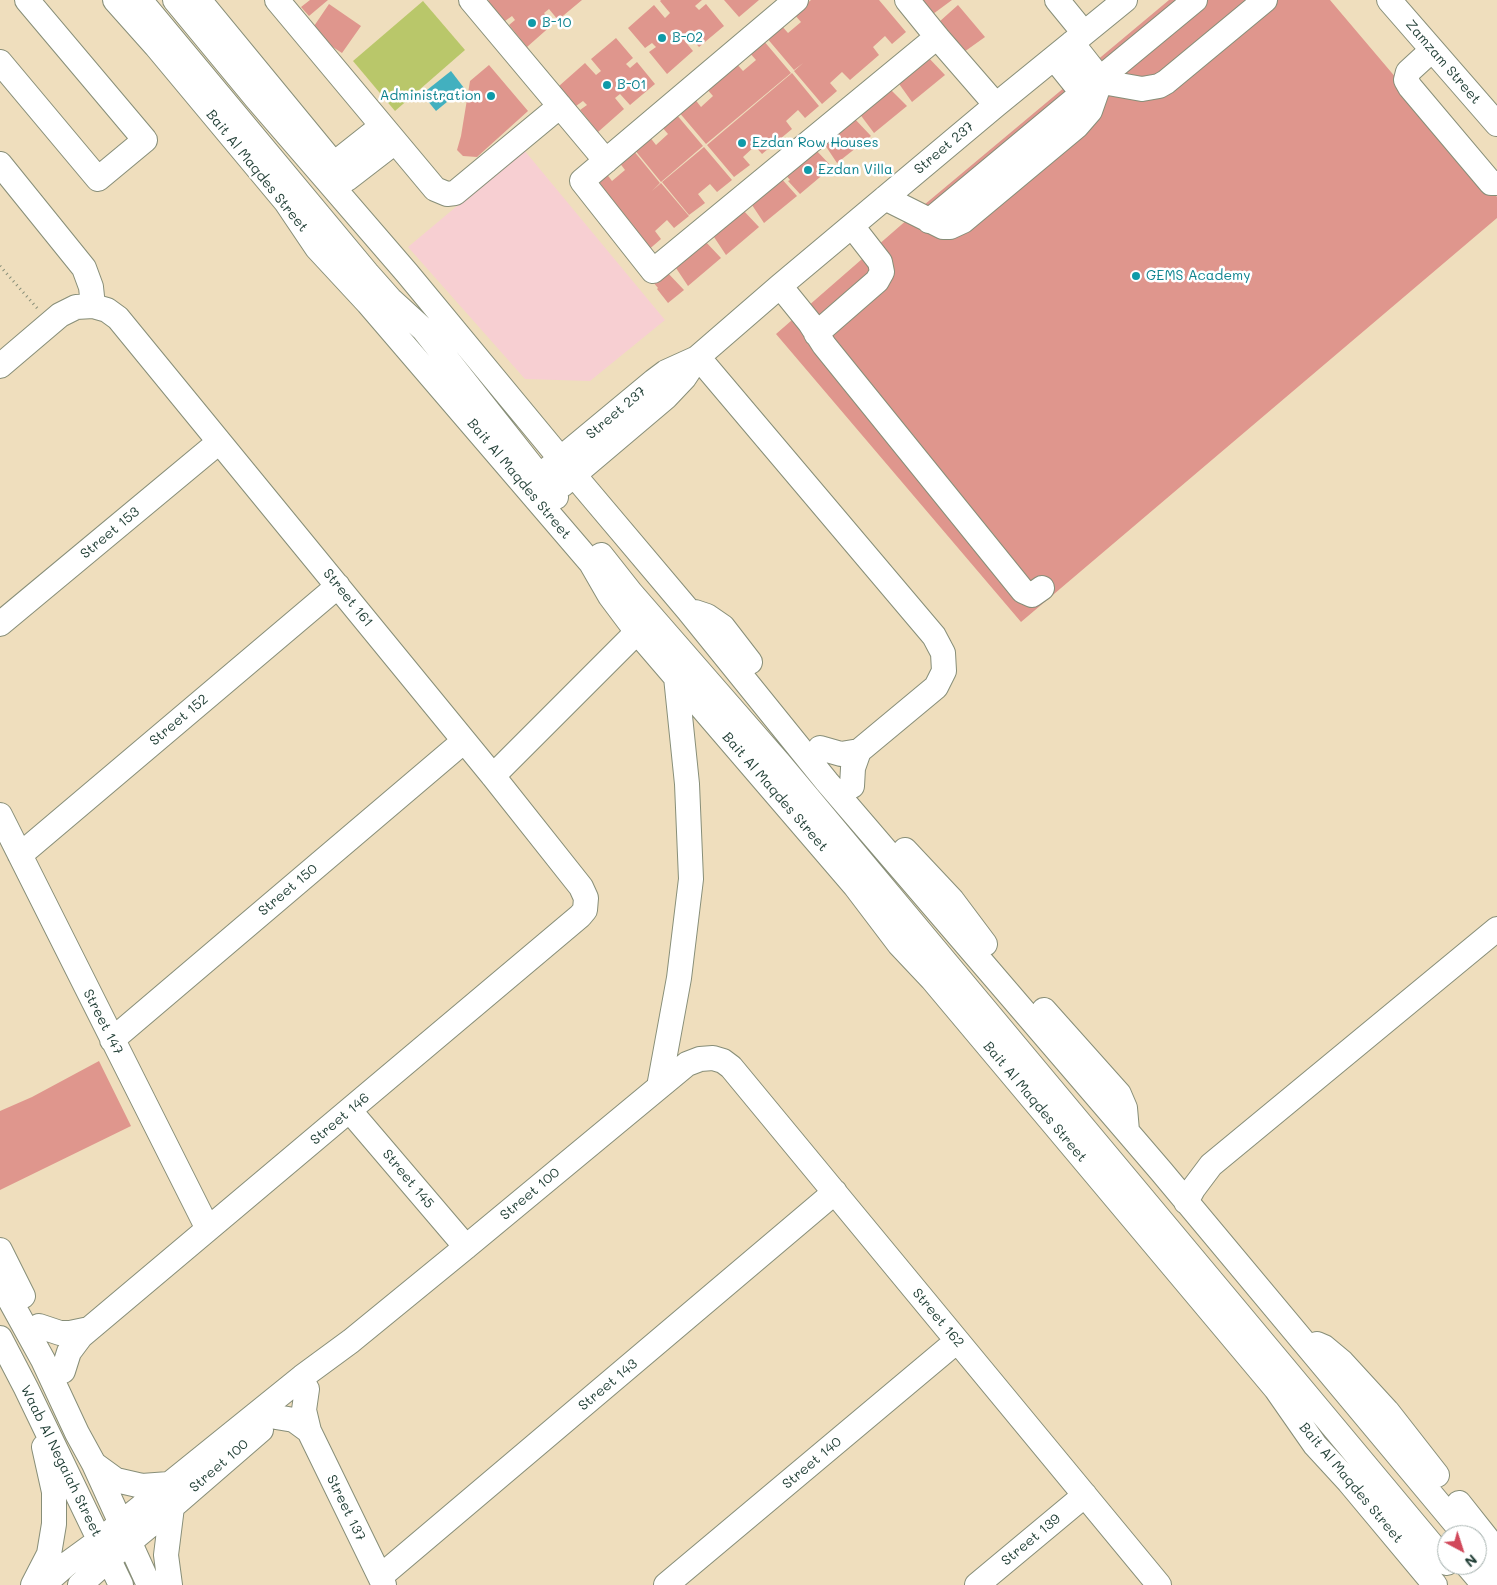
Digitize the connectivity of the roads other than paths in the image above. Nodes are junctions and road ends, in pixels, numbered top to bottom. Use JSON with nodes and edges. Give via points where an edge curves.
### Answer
{"nodes":[{"id":1,"x":28,"y":0,"type":"edge"},
{"id":2,"x":115,"y":0,"type":"edge"},
{"id":3,"x":140,"y":0,"type":"edge"},
{"id":4,"x":175,"y":0,"type":"edge"},
{"id":5,"x":198,"y":0,"type":"edge"},
{"id":6,"x":471,"y":0,"type":"edge"},
{"id":7,"x":796,"y":0,"type":"edge"},
{"id":8,"x":907,"y":0,"type":"edge"},
{"id":9,"x":1057,"y":0,"type":"edge"},
{"id":10,"x":1125,"y":0,"type":"edge"},
{"id":11,"x":1195,"y":0,"type":"edge"},
{"id":12,"x":1265,"y":0,"type":"edge"},
{"id":13,"x":1389,"y":0,"type":"edge"},
{"id":14,"x":279,"y":1,"type":"edge"},
{"id":15,"x":937,"y":37,"type":"junction"},
{"id":16,"x":1069,"y":45,"type":"junction"},
{"id":17,"x":1432,"y":50,"type":"junction"},
{"id":18,"x":0,"y":62,"type":"edge"},
{"id":19,"x":1090,"y":87,"type":"junction"},
{"id":20,"x":996,"y":105,"type":"junction"},
{"id":21,"x":560,"y":106,"type":"junction"},
{"id":22,"x":1497,"y":124,"type":"edge"},
{"id":23,"x":388,"y":134,"type":"junction"},
{"id":24,"x":606,"y":161,"type":"junction"},
{"id":25,"x":0,"y":164,"type":"edge"},
{"id":26,"x":340,"y":172,"type":"junction"},
{"id":27,"x":1497,"y":183,"type":"edge"},
{"id":28,"x":885,"y":198,"type":"junction"},
{"id":29,"x":852,"y":226,"type":"junction"},
{"id":30,"x":333,"y":266,"type":"junction"},
{"id":31,"x":407,"y":273,"type":"junction"},
{"id":32,"x":367,"y":274,"type":"junction"},
{"id":33,"x":780,"y":286,"type":"junction"},
{"id":34,"x":93,"y":306,"type":"junction"},
{"id":35,"x":816,"y":334,"type":"junction"},
{"id":36,"x":698,"y":357,"type":"junction"},
{"id":37,"x":0,"y":366,"type":"edge"},
{"id":38,"x":219,"y":442,"type":"junction"},
{"id":39,"x":567,"y":467,"type":"junction"},
{"id":40,"x":546,"y":485,"type":"junction"},
{"id":41,"x":338,"y":586,"type":"junction"},
{"id":42,"x":1042,"y":588,"type":"dead end"},
{"id":43,"x":631,"y":593,"type":"junction"},
{"id":44,"x":688,"y":610,"type":"junction"},
{"id":45,"x":0,"y":624,"type":"edge"},
{"id":46,"x":637,"y":632,"type":"junction"},
{"id":47,"x":676,"y":677,"type":"junction"},
{"id":48,"x":464,"y":741,"type":"junction"},
{"id":49,"x":820,"y":748,"type":"junction"},
{"id":50,"x":859,"y":751,"type":"junction"},
{"id":51,"x":493,"y":776,"type":"junction"},
{"id":52,"x":852,"y":786,"type":"junction"},
{"id":53,"x":0,"y":815,"type":"edge"},
{"id":54,"x":20,"y":854,"type":"junction"},
{"id":55,"x":586,"y":905,"type":"joint"},
{"id":56,"x":1497,"y":929,"type":"edge"},
{"id":57,"x":112,"y":1040,"type":"junction"},
{"id":58,"x":712,"y":1058,"type":"joint"},
{"id":59,"x":1028,"y":1061,"type":"junction"},
{"id":60,"x":659,"y":1087,"type":"junction"},
{"id":61,"x":350,"y":1111,"type":"junction"},
{"id":62,"x":1127,"y":1131,"type":"junction"},
{"id":63,"x":1211,"y":1165,"type":"junction"},
{"id":64,"x":1161,"y":1170,"type":"junction"},
{"id":65,"x":835,"y":1192,"type":"junction"},
{"id":66,"x":1186,"y":1202,"type":"junction"},
{"id":67,"x":208,"y":1229,"type":"junction"},
{"id":68,"x":466,"y":1248,"type":"junction"},
{"id":69,"x":0,"y":1250,"type":"edge"},
{"id":70,"x":0,"y":1282,"type":"edge"},
{"id":71,"x":39,"y":1326,"type":"junction"},
{"id":72,"x":88,"y":1329,"type":"junction"},
{"id":73,"x":1300,"y":1337,"type":"junction"},
{"id":74,"x":0,"y":1338,"type":"edge"},
{"id":75,"x":957,"y":1340,"type":"junction"},
{"id":76,"x":351,"y":1341,"type":"junction"},
{"id":77,"x":63,"y":1372,"type":"junction"},
{"id":78,"x":26,"y":1388,"type":"junction"},
{"id":79,"x":307,"y":1389,"type":"junction"},
{"id":80,"x":276,"y":1417,"type":"junction"},
{"id":81,"x":309,"y":1431,"type":"junction"},
{"id":82,"x":77,"y":1433,"type":"junction"},
{"id":83,"x":94,"y":1464,"type":"junction"},
{"id":84,"x":1085,"y":1495,"type":"junction"},
{"id":85,"x":171,"y":1496,"type":"junction"},
{"id":86,"x":1394,"y":1500,"type":"junction"},
{"id":87,"x":1457,"y":1525,"type":"edge"},
{"id":88,"x":124,"y":1533,"type":"junction"},
{"id":89,"x":1437,"y":1535,"type":"edge"},
{"id":90,"x":104,"y":1549,"type":"junction"},
{"id":91,"x":1437,"y":1551,"type":"edge"},
{"id":92,"x":1497,"y":1551,"type":"edge"},
{"id":93,"x":1487,"y":1562,"type":"edge"},
{"id":94,"x":1497,"y":1574,"type":"edge"},
{"id":95,"x":1457,"y":1575,"type":"edge"},
{"id":96,"x":1476,"y":1575,"type":"edge"},
{"id":97,"x":382,"y":1581,"type":"edge"},
{"id":98,"x":33,"y":1585,"type":"edge"},
{"id":99,"x":44,"y":1585,"type":"edge"},
{"id":100,"x":80,"y":1585,"type":"edge"},
{"id":101,"x":121,"y":1585,"type":"edge"},
{"id":102,"x":149,"y":1585,"type":"edge"},
{"id":103,"x":170,"y":1585,"type":"edge"},
{"id":104,"x":666,"y":1585,"type":"edge"},
{"id":105,"x":977,"y":1585,"type":"edge"},
{"id":106,"x":1159,"y":1585,"type":"edge"},
{"id":107,"x":1435,"y":1585,"type":"edge"},
{"id":108,"x":1465,"y":1585,"type":"edge"},
{"id":109,"x":1484,"y":1585,"type":"edge"}],
"edges":[{"from":1,"to":18,"type":"street","via":[[145,140],[98,179]]},
{"from":2,"to":30,"type":"street","name":"Bait Al Maqdes Street","via":[[286,202]]},
{"from":3,"to":32,"type":"street","name":"Bait Al Maqdes Street"},
{"from":4,"to":31,"type":"street"},
{"from":5,"to":26,"type":"street"},
{"from":6,"to":21,"type":"street"},
{"from":7,"to":24,"type":"street"},
{"from":8,"to":15,"type":"street"},
{"from":9,"to":16,"type":"street"},
{"from":10,"to":16,"type":"street","name":"Street 237"},
{"from":11,"to":19,"type":"street"},
{"from":12,"to":19,"type":"street","via":[[1159,86],[1142,89]]},
{"from":13,"to":17,"type":"street","name":"Zamzam Street"},
{"from":14,"to":23,"type":"street"},
{"from":15,"to":20,"type":"street"},
{"from":15,"to":24,"type":"street","via":[[653,271],[582,181]]},
{"from":16,"to":19,"type":"street","via":[[1095,73]]},
{"from":16,"to":20,"type":"street","name":"Street 237"},
{"from":17,"to":22,"type":"street","name":"Zamzam Street"},
{"from":17,"to":27,"type":"street","via":[[1408,72],[1406,80],[1491,184]]},
{"from":19,"to":28,"type":"street","via":[[929,221]]},
{"from":20,"to":28,"type":"street","name":"Street 237"},
{"from":21,"to":23,"type":"street","via":[[455,193],[447,194],[435,189]]},
{"from":21,"to":24,"type":"street"},
{"from":23,"to":26,"type":"street"},
{"from":25,"to":34,"type":"street","via":[[84,268]]},
{"from":26,"to":31,"type":"street","via":[[405,246],[410,263]]},
{"from":28,"to":29,"type":"street","name":"Street 237"},
{"from":29,"to":33,"type":"street","name":"Street 237"},
{"from":29,"to":35,"type":"street","via":[[880,262],[882,272],[877,281]]},
{"from":30,"to":32,"type":"street"},
{"from":30,"to":46,"type":"street","name":"Bait Al Maqdes Street","via":[[591,564]]},
{"from":31,"to":39,"type":"street"},
{"from":32,"to":40,"type":"street","name":"Bait Al Maqdes Street","via":[[424,330]]},
{"from":33,"to":35,"type":"street"},
{"from":33,"to":36,"type":"street","name":"Street 237"},
{"from":34,"to":37,"type":"street","via":[[76,307],[60,315]]},
{"from":34,"to":38,"type":"street","name":"Street 161","via":[[118,318]]},
{"from":35,"to":42,"type":"street","via":[[1023,591],[1032,595]]},
{"from":36,"to":39,"type":"street","name":"Street 237","via":[[660,377]]},
{"from":36,"to":50,"type":"street","via":[[940,644],[944,671],[936,687]]},
{"from":38,"to":41,"type":"street","name":"Street 161"},
{"from":38,"to":45,"type":"street","name":"Street 153"},
{"from":39,"to":40,"type":"street","name":"Street 237"},
{"from":39,"to":44,"type":"street"},
{"from":40,"to":43,"type":"street","name":"Bait Al Maqdes Street"},
{"from":41,"to":48,"type":"street","name":"Street 161"},
{"from":41,"to":54,"type":"street","name":"Street 152"},
{"from":43,"to":46,"type":"street"},
{"from":43,"to":59,"type":"street","name":"Bait Al Maqdes Street"},
{"from":44,"to":49,"type":"street","via":[[707,616],[723,627]]},
{"from":44,"to":62,"type":"street","via":[[827,782]]},
{"from":46,"to":47,"type":"street","name":"Bait Al Maqdes Street"},
{"from":46,"to":51,"type":"street"},
{"from":47,"to":60,"type":"street","via":[[687,784],[691,879],[679,978]]},
{"from":47,"to":107,"type":"street","name":"Bait Al Maqdes Street","via":[[1276,1389],[1315,1445]]},
{"from":48,"to":51,"type":"street","name":"Street 161"},
{"from":48,"to":57,"type":"street","name":"Street 150"},
{"from":49,"to":50,"type":"street","via":[[841,754]]},
{"from":49,"to":52,"type":"street"},
{"from":50,"to":52,"type":"street","via":[[853,768]]},
{"from":51,"to":55,"type":"street","name":"Street 161","via":[[581,887]]},
{"from":52,"to":62,"type":"street","via":[[952,900],[989,950],[1118,1094],[1125,1108]]},
{"from":53,"to":54,"type":"street","name":"Street 147"},
{"from":54,"to":57,"type":"street","name":"Street 147"},
{"from":55,"to":61,"type":"street","name":"Street 146","via":[[580,916]]},
{"from":56,"to":63,"type":"street"},
{"from":57,"to":67,"type":"street","name":"Street 147"},
{"from":58,"to":60,"type":"street","name":"Street 100","via":[[687,1064]]},
{"from":58,"to":65,"type":"street","name":"Street 162","via":[[731,1067]]},
{"from":59,"to":66,"type":"street","via":[[1077,1101],[1154,1192],[1168,1200]]},
{"from":59,"to":86,"type":"street","name":"Bait Al Maqdes Street"},
{"from":60,"to":68,"type":"street","name":"Street 100"},
{"from":61,"to":67,"type":"street","name":"Street 146"},
{"from":61,"to":68,"type":"street","name":"Street 145"},
{"from":62,"to":64,"type":"street"},
{"from":63,"to":64,"type":"street","via":[[1195,1172],[1178,1174]]},
{"from":63,"to":66,"type":"street"},
{"from":64,"to":66,"type":"street"},
{"from":65,"to":75,"type":"street","name":"Street 162"},
{"from":65,"to":97,"type":"street","name":"Street 143"},
{"from":66,"to":73,"type":"street"},
{"from":67,"to":72,"type":"street","name":"Street 146"},
{"from":68,"to":76,"type":"street","name":"Street 100"},
{"from":69,"to":71,"type":"street","name":"Waab Al Negaiah Street"},
{"from":70,"to":82,"type":"street","name":"Waab Al Negaiah Street","via":[[43,1360]]},
{"from":71,"to":72,"type":"street","via":[[60,1333]]},
{"from":71,"to":77,"type":"street","name":"Waab Al Negaiah Street"},
{"from":72,"to":77,"type":"street","name":"Street 146","via":[[69,1352]]},
{"from":73,"to":87,"type":"street"},
{"from":73,"to":92,"type":"street","via":[[1324,1347],[1342,1362],[1387,1411]]},
{"from":74,"to":78,"type":"street","name":"Waab Al Negaiah Street"},
{"from":75,"to":84,"type":"street","name":"Street 162"},
{"from":75,"to":104,"type":"street","name":"Street 140"},
{"from":76,"to":79,"type":"street","name":"Street 100"},
{"from":76,"to":85,"type":"street","name":"Street 100","via":[[302,1377]]},
{"from":77,"to":82,"type":"street","name":"Waab Al Negaiah Street","via":[[77,1406]]},
{"from":78,"to":90,"type":"street","name":"Waab Al Negaiah Street"},
{"from":78,"to":98,"type":"street","via":[[54,1492],[54,1524],[49,1554]]},
{"from":79,"to":80,"type":"street","name":"Street 100"},
{"from":79,"to":81,"type":"street","name":"Street 137","via":[[304,1410]]},
{"from":80,"to":81,"type":"street","via":[[294,1420]]},
{"from":80,"to":85,"type":"street","name":"Street 100"},
{"from":81,"to":97,"type":"street","name":"Street 137"},
{"from":82,"to":83,"type":"street","name":"Waab Al Negaiah Street"},
{"from":83,"to":85,"type":"street","name":"Street 100","via":[[116,1480]]},
{"from":83,"to":88,"type":"street","name":"Waab Al Negaiah Street"},
{"from":84,"to":105,"type":"street","name":"Street 139"},
{"from":84,"to":106,"type":"street","name":"Street 162"},
{"from":85,"to":88,"type":"street","name":"Street 100"},
{"from":85,"to":103,"type":"street","via":[[166,1555]]},
{"from":86,"to":89,"type":"street"},
{"from":86,"to":91,"type":"street","name":"Bait Al Maqdes Street"},
{"from":88,"to":90,"type":"street","name":"Street 100"},
{"from":88,"to":102,"type":"street","name":"Waab Al Negaiah Street"},
{"from":90,"to":99,"type":"street","via":[[67,1564]]},
{"from":90,"to":100,"type":"street"},
{"from":90,"to":101,"type":"street","name":"Waab Al Negaiah Street"},
{"from":93,"to":94,"type":"street"},
{"from":95,"to":108,"type":"street","name":"Bait Al Maqdes Street"},
{"from":96,"to":109,"type":"street"}]}
